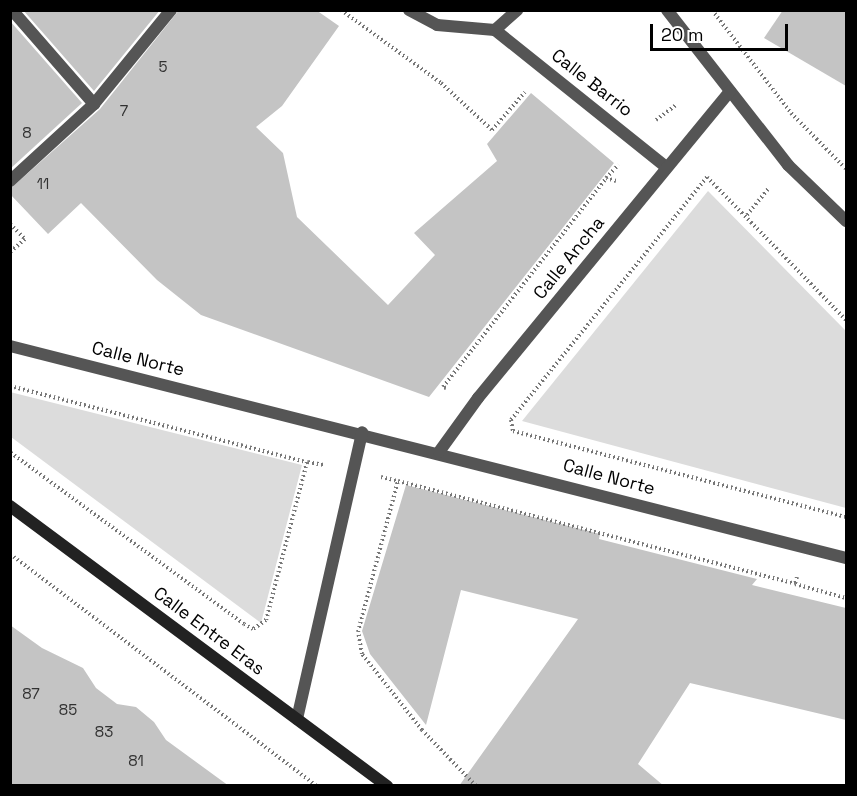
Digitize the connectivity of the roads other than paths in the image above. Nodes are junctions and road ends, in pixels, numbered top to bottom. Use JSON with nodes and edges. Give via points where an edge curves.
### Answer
{"nodes":[{"id":1,"x":12,"y":10,"type":"edge"},
{"id":2,"x":171,"y":10,"type":"edge"},
{"id":3,"x":409,"y":10,"type":"edge"},
{"id":4,"x":517,"y":10,"type":"edge"},
{"id":5,"x":667,"y":10,"type":"edge"},
{"id":6,"x":495,"y":30,"type":"junction"},
{"id":7,"x":730,"y":91,"type":"junction"},
{"id":8,"x":94,"y":104,"type":"junction"},
{"id":9,"x":665,"y":166,"type":"junction"},
{"id":10,"x":10,"y":181,"type":"edge"},
{"id":11,"x":846,"y":221,"type":"edge"},
{"id":12,"x":10,"y":346,"type":"edge"},
{"id":13,"x":362,"y":432,"type":"junction"},
{"id":14,"x":440,"y":452,"type":"junction"},
{"id":15,"x":10,"y":506,"type":"edge"},
{"id":16,"x":846,"y":558,"type":"edge"},
{"id":17,"x":297,"y":719,"type":"junction"},
{"id":18,"x":387,"y":786,"type":"edge"}],
"edges":[{"from":1,"to":8,"type":"street"},
{"from":2,"to":8,"type":"street"},
{"from":3,"to":6,"type":"street","via":[[437,26]]},
{"from":4,"to":6,"type":"street"},
{"from":5,"to":7,"type":"street"},
{"from":6,"to":9,"type":"street","name":"Calle Barrio"},
{"from":7,"to":9,"type":"street","name":"Calle Ancha"},
{"from":7,"to":11,"type":"street","via":[[789,165]]},
{"from":8,"to":10,"type":"street"},
{"from":9,"to":14,"type":"street","name":"Calle Ancha","via":[[478,398]]},
{"from":12,"to":13,"type":"street","name":"Calle Norte"},
{"from":13,"to":14,"type":"street","name":"Calle Norte"},
{"from":13,"to":17,"type":"street"},
{"from":14,"to":16,"type":"street","name":"Calle Norte"},
{"from":15,"to":17,"type":"street","name":"Calle Entre Eras"},
{"from":17,"to":18,"type":"street","name":"Calle Entre Eras"}]}
